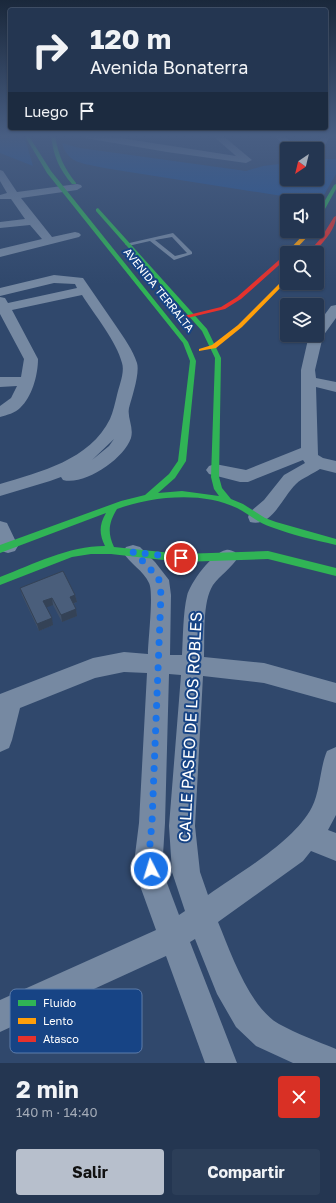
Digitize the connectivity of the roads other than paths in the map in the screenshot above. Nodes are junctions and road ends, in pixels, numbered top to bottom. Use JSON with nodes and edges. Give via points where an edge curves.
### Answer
{"nodes":[{"id":1,"x":336,"y":184,"type":"edge"},
{"id":2,"x":75,"y":185,"type":"edge"},
{"id":3,"x":60,"y":186,"type":"junction"},
{"id":4,"x":77,"y":187,"type":"joint"},
{"id":5,"x":9,"y":193,"type":"edge"},
{"id":6,"x":0,"y":198,"type":"edge"},
{"id":7,"x":92,"y":204,"type":"dead end"},
{"id":8,"x":324,"y":205,"type":"edge"},
{"id":9,"x":336,"y":218,"type":"edge"},
{"id":10,"x":32,"y":221,"type":"junction"},
{"id":11,"x":0,"y":225,"type":"edge"},
{"id":12,"x":76,"y":235,"type":"dead end"},
{"id":13,"x":303,"y":238,"type":"edge"},
{"id":14,"x":151,"y":239,"type":"junction"},
{"id":15,"x":49,"y":240,"type":"junction"},
{"id":16,"x":128,"y":244,"type":"junction"},
{"id":17,"x":296,"y":246,"type":"edge"},
{"id":18,"x":318,"y":246,"type":"edge"},
{"id":19,"x":4,"y":249,"type":"edge"},
{"id":20,"x":280,"y":261,"type":"edge"},
{"id":21,"x":82,"y":285,"type":"junction"},
{"id":22,"x":280,"y":285,"type":"edge"},
{"id":23,"x":0,"y":292,"type":"edge"},
{"id":24,"x":2,"y":305,"type":"edge"},
{"id":25,"x":336,"y":309,"type":"edge"},
{"id":26,"x":191,"y":316,"type":"junction"},
{"id":27,"x":168,"y":320,"type":"junction"},
{"id":28,"x":324,"y":325,"type":"edge"},
{"id":29,"x":315,"y":342,"type":"edge"},
{"id":30,"x":214,"y":347,"type":"junction"},
{"id":31,"x":190,"y":352,"type":"junction"},
{"id":32,"x":308,"y":380,"type":"junction"},
{"id":33,"x":26,"y":381,"type":"junction"},
{"id":34,"x":0,"y":382,"type":"edge"},
{"id":35,"x":336,"y":386,"type":"edge"},
{"id":36,"x":0,"y":412,"type":"edge"},
{"id":37,"x":312,"y":457,"type":"junction"},
{"id":38,"x":336,"y":467,"type":"edge"},
{"id":39,"x":215,"y":470,"type":"junction"},
{"id":40,"x":261,"y":472,"type":"junction"},
{"id":41,"x":283,"y":488,"type":"junction"},
{"id":42,"x":0,"y":490,"type":"edge"},
{"id":43,"x":148,"y":496,"type":"junction"},
{"id":44,"x":228,"y":501,"type":"junction"},
{"id":45,"x":114,"y":507,"type":"junction"},
{"id":46,"x":261,"y":519,"type":"junction"},
{"id":47,"x":0,"y":528,"type":"edge"},
{"id":48,"x":268,"y":531,"type":"dead end"},
{"id":49,"x":336,"y":542,"type":"edge"},
{"id":50,"x":4,"y":548,"type":"edge"},
{"id":51,"x":264,"y":548,"type":"dead end"},
{"id":52,"x":122,"y":551,"type":"junction"},
{"id":53,"x":258,"y":555,"type":"junction"},
{"id":54,"x":228,"y":557,"type":"junction"},
{"id":55,"x":336,"y":572,"type":"edge"},
{"id":56,"x":0,"y":581,"type":"edge"},
{"id":57,"x":158,"y":664,"type":"junction"},
{"id":58,"x":192,"y":666,"type":"junction"},
{"id":59,"x":336,"y":693,"type":"edge"},
{"id":60,"x":5,"y":703,"type":"edge"},
{"id":61,"x":0,"y":740,"type":"edge"},
{"id":62,"x":336,"y":759,"type":"edge"},
{"id":63,"x":307,"y":836,"type":"junction"},
{"id":64,"x":336,"y":847,"type":"edge"},
{"id":65,"x":201,"y":917,"type":"junction"},
{"id":66,"x":173,"y":936,"type":"junction"},
{"id":67,"x":58,"y":989,"type":"edge"},
{"id":68,"x":10,"y":1011,"type":"edge"},
{"id":69,"x":0,"y":1016,"type":"edge"},
{"id":70,"x":221,"y":1063,"type":"edge"},
{"id":71,"x":330,"y":1063,"type":"edge"}],
"edges":[{"from":1,"to":8,"type":"street"},
{"from":2,"to":4,"type":"street"},
{"from":3,"to":4,"type":"street"},
{"from":3,"to":5,"type":"street"},
{"from":3,"to":27,"type":"street","name":"AVENIDA TERRALTA"},
{"from":5,"to":6,"type":"street"},
{"from":5,"to":10,"type":"street"},
{"from":7,"to":16,"type":"street","name":"AVENIDA TERRALTA"},
{"from":9,"to":18,"type":"street"},
{"from":10,"to":11,"type":"street"},
{"from":10,"to":15,"type":"street"},
{"from":12,"to":15,"type":"street"},
{"from":13,"to":17,"type":"street"},
{"from":14,"to":14,"type":"lane","via":[[173,235],[190,253],[174,258]]},
{"from":14,"to":16,"type":"lane"},
{"from":15,"to":19,"type":"street"},
{"from":16,"to":26,"type":"street","name":"AVENIDA TERRALTA"},
{"from":20,"to":26,"type":"street","via":[[239,298],[223,308]]},
{"from":21,"to":23,"type":"street","via":[[54,279]]},
{"from":21,"to":24,"type":"street"},
{"from":21,"to":42,"type":"street","via":[[126,352],[130,363],[120,415],[124,429],[123,439],[97,466],[79,474],[44,477]]},
{"from":22,"to":30,"type":"street","via":[[240,326]]},
{"from":24,"to":33,"type":"street","via":[[31,359],[32,366]]},
{"from":25,"to":28,"type":"street"},
{"from":26,"to":27,"type":"street"},
{"from":26,"to":30,"type":"street","name":"AVENIDA TERRALTA","via":[[205,330]]},
{"from":27,"to":31,"type":"street","name":"AVENIDA TERRALTA"},
{"from":29,"to":32,"type":"street"},
{"from":30,"to":31,"type":"street"},
{"from":30,"to":39,"type":"street","name":"AVENIDA TERRALTA","via":[[218,358]]},
{"from":31,"to":43,"type":"street","name":"AVENIDA TERRALTA","via":[[193,361],[182,460],[174,475]]},
{"from":32,"to":35,"type":"street"},
{"from":32,"to":37,"type":"street"},
{"from":33,"to":34,"type":"street"},
{"from":33,"to":36,"type":"street","via":[[14,405]]},
{"from":37,"to":38,"type":"street"},
{"from":37,"to":40,"type":"street"},
{"from":37,"to":41,"type":"street"},
{"from":39,"to":40,"type":"street","via":[[240,476]]},
{"from":39,"to":44,"type":"street","name":"AVENIDA TERRALTA","via":[[214,477],[218,489]]},
{"from":40,"to":41,"type":"street","via":[[268,480]]},
{"from":41,"to":46,"type":"street"},
{"from":43,"to":44,"type":"street","via":[[194,493]]},
{"from":43,"to":45,"type":"street"},
{"from":44,"to":46,"type":"street"},
{"from":45,"to":50,"type":"street"},
{"from":45,"to":52,"type":"street","via":[[104,521],[103,535]]},
{"from":46,"to":48,"type":"street"},
{"from":46,"to":49,"type":"street"},
{"from":47,"to":50,"type":"street"},
{"from":51,"to":53,"type":"street"},
{"from":52,"to":54,"type":"street","via":[[181,558]]},
{"from":52,"to":56,"type":"street","via":[[91,550],[71,554]]},
{"from":52,"to":57,"type":"street","via":[[148,566],[159,580],[161,601]]},
{"from":53,"to":54,"type":"street"},
{"from":53,"to":55,"type":"street","via":[[284,558]]},
{"from":54,"to":58,"type":"street","name":"CALLE PASEO DE LOS ROBLES","via":[[212,570],[196,596]]},
{"from":57,"to":58,"type":"street"},
{"from":57,"to":60,"type":"street","via":[[124,662],[93,668]]},
{"from":57,"to":66,"type":"street","via":[[149,855],[153,882]]},
{"from":58,"to":59,"type":"street","via":[[264,673]]},
{"from":58,"to":65,"type":"street","name":"CALLE PASEO DE LOS ROBLES","via":[[182,826],[186,872]]},
{"from":60,"to":61,"type":"street"},
{"from":62,"to":63,"type":"street","via":[[325,810]]},
{"from":63,"to":64,"type":"street"},
{"from":63,"to":65,"type":"street","via":[[293,851]]},
{"from":65,"to":66,"type":"street"},
{"from":65,"to":71,"type":"street","name":"CALLE PASEO DE LOS ROBLES","via":[[228,983],[247,1016],[268,1035]]},
{"from":66,"to":67,"type":"street"},
{"from":66,"to":70,"type":"street"},
{"from":68,"to":69,"type":"street"}]}
